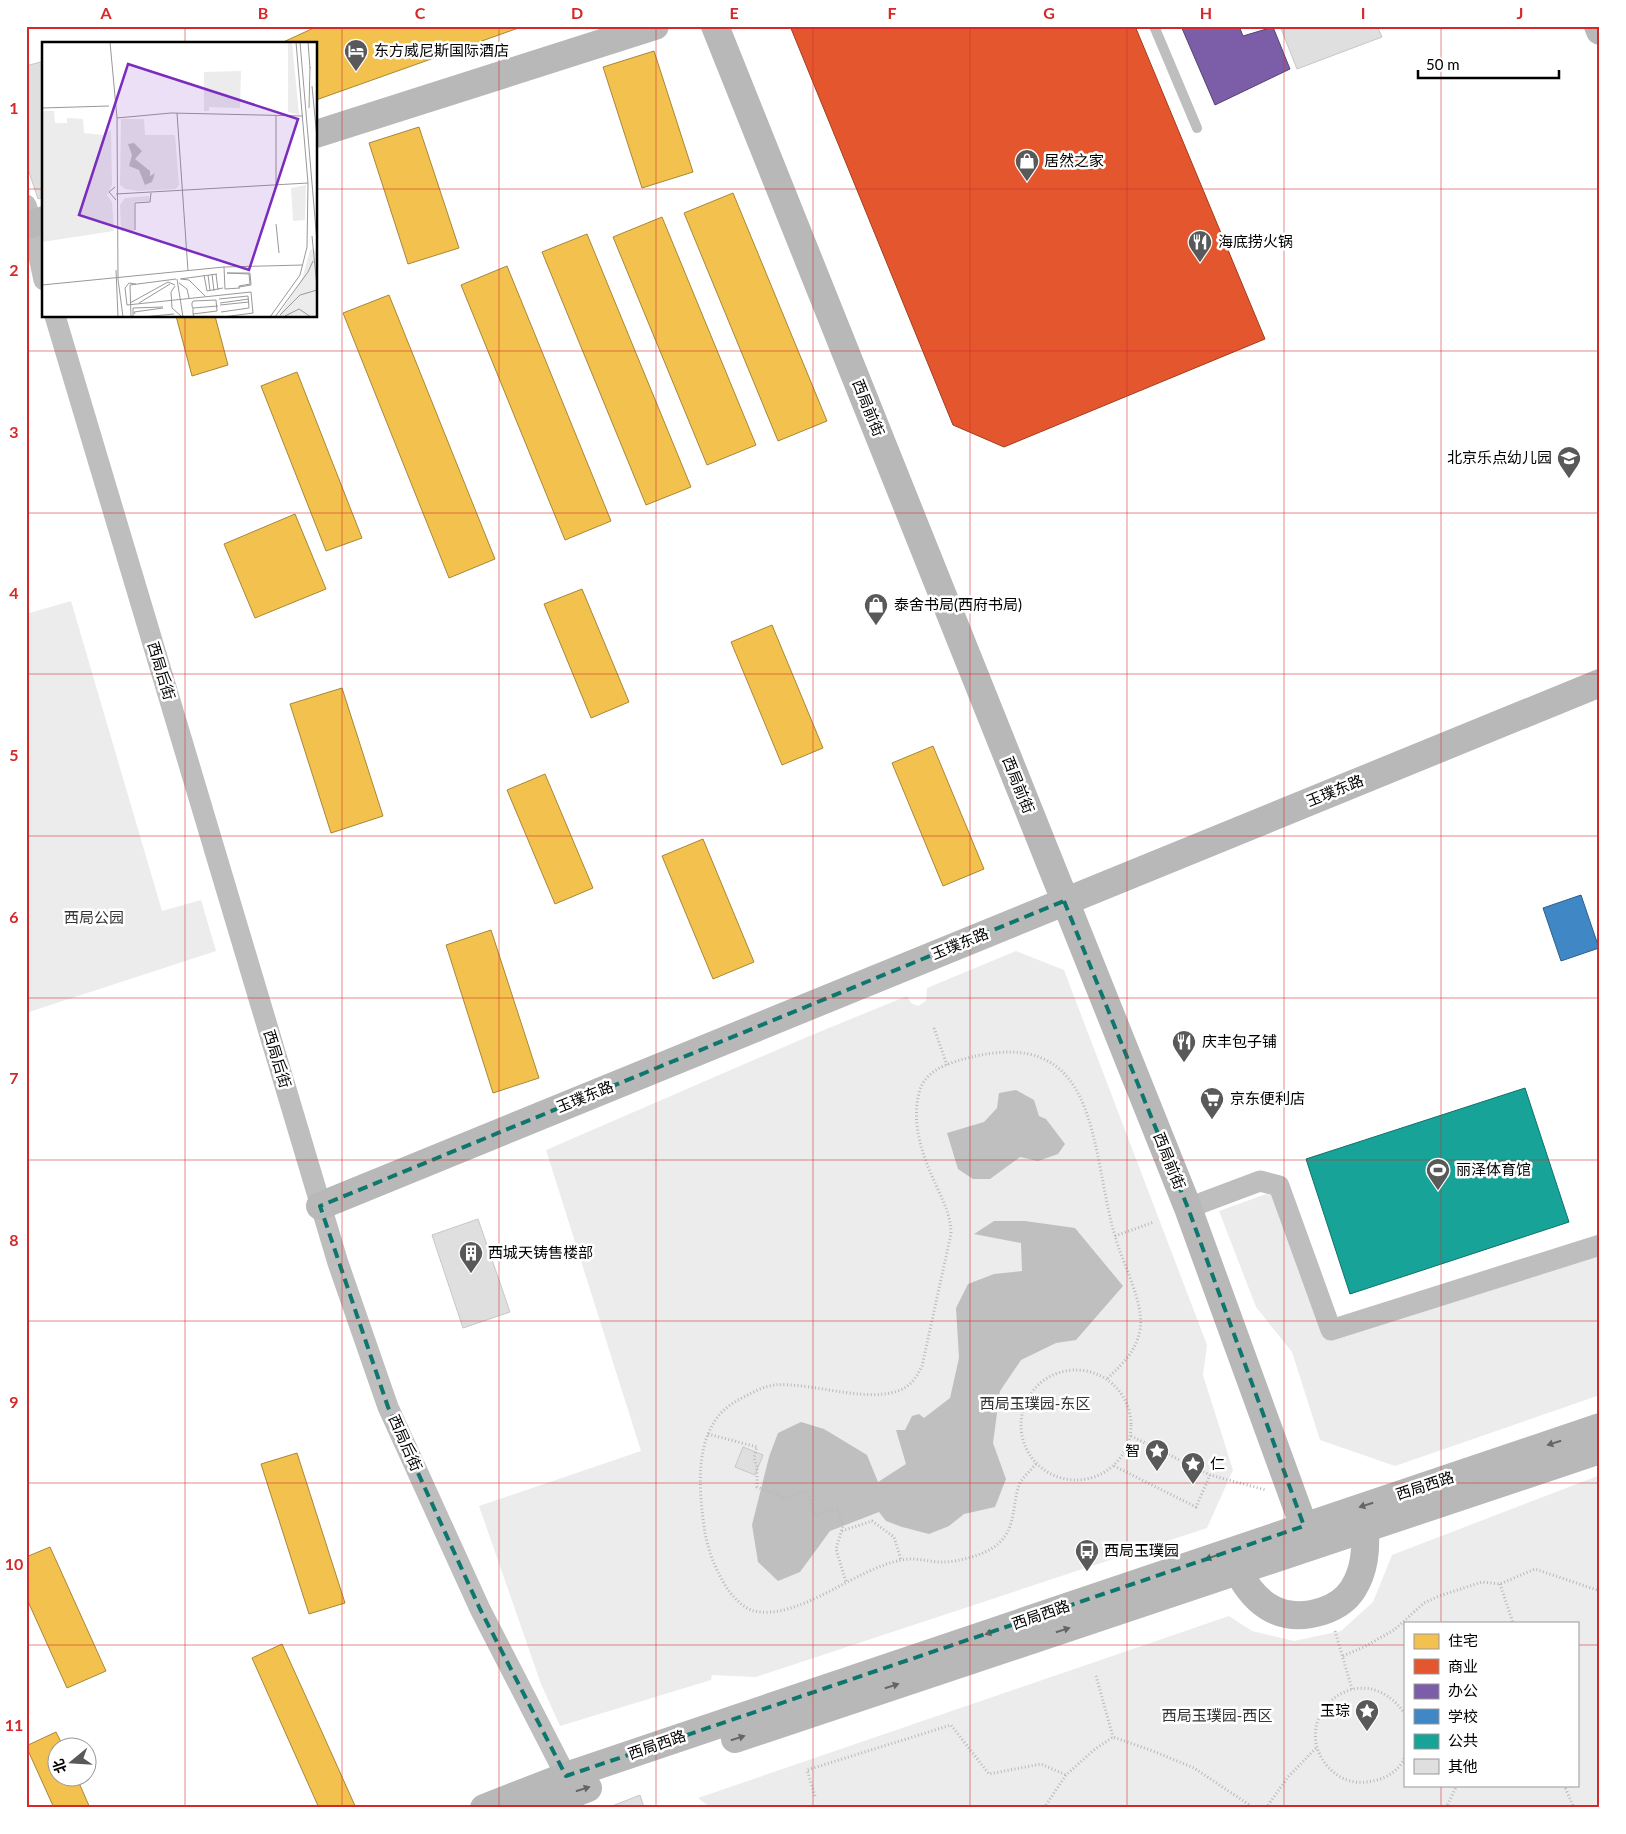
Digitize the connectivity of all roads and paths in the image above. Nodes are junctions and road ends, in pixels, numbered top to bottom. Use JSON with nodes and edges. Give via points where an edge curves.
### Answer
{"nodes":[{"id":1,"x":655,"y":26,"type":"edge"},
{"id":2,"x":715,"y":26,"type":"edge"},
{"id":3,"x":1154,"y":26,"type":"edge"},
{"id":4,"x":1598,"y":26,"type":"edge"},
{"id":5,"x":1600,"y":31,"type":"edge"},
{"id":6,"x":1197,"y":128,"type":"dead end"},
{"id":7,"x":318,"y":133,"type":"edge"},
{"id":8,"x":34,"y":216,"type":"edge"},
{"id":9,"x":42,"y":267,"type":"edge"},
{"id":10,"x":55,"y":318,"type":"edge"},
{"id":11,"x":1600,"y":683,"type":"edge"},
{"id":12,"x":1064,"y":901,"type":"junction"},
{"id":13,"x":934,"y":1028,"type":"dead end"},
{"id":14,"x":947,"y":1065,"type":"junction"},
{"id":15,"x":320,"y":1206,"type":"junction"},
{"id":16,"x":1188,"y":1208,"type":"junction"},
{"id":17,"x":1154,"y":1222,"type":"dead end"},
{"id":18,"x":1115,"y":1236,"type":"junction"},
{"id":19,"x":1600,"y":1245,"type":"edge"},
{"id":20,"x":1107,"y":1379,"type":"junction"},
{"id":21,"x":1600,"y":1427,"type":"edge"},
{"id":22,"x":708,"y":1434,"type":"junction"},
{"id":23,"x":1131,"y":1436,"type":"junction"},
{"id":24,"x":1600,"y":1450,"type":"edge"},
{"id":25,"x":1036,"y":1464,"type":"junction"},
{"id":26,"x":1114,"y":1466,"type":"junction"},
{"id":27,"x":1210,"y":1475,"type":"junction"},
{"id":28,"x":1293,"y":1497,"type":"junction"},
{"id":29,"x":1365,"y":1529,"type":"junction"},
{"id":30,"x":841,"y":1532,"type":"junction"},
{"id":31,"x":1308,"y":1536,"type":"junction"},
{"id":32,"x":900,"y":1560,"type":"junction"},
{"id":33,"x":1238,"y":1571,"type":"junction"},
{"id":34,"x":846,"y":1582,"type":"junction"},
{"id":35,"x":1500,"y":1584,"type":"junction"},
{"id":36,"x":1600,"y":1591,"type":"edge"},
{"id":37,"x":1329,"y":1609,"type":"junction"},
{"id":38,"x":1513,"y":1622,"type":"edge"},
{"id":39,"x":1342,"y":1656,"type":"junction"},
{"id":40,"x":1096,"y":1676,"type":"dead end"},
{"id":41,"x":1352,"y":1689,"type":"junction"},
{"id":42,"x":1404,"y":1712,"type":"edge"},
{"id":43,"x":1113,"y":1737,"type":"junction"},
{"id":44,"x":1317,"y":1747,"type":"junction"},
{"id":45,"x":1404,"y":1759,"type":"edge"},
{"id":46,"x":566,"y":1776,"type":"junction"},
{"id":47,"x":1066,"y":1776,"type":"junction"},
{"id":48,"x":1457,"y":1786,"type":"edge"},
{"id":49,"x":1564,"y":1786,"type":"edge"},
{"id":50,"x":815,"y":1796,"type":"dead end"},
{"id":51,"x":484,"y":1808,"type":"edge"},
{"id":52,"x":538,"y":1808,"type":"edge"},
{"id":53,"x":1044,"y":1808,"type":"edge"},
{"id":54,"x":1254,"y":1808,"type":"edge"},
{"id":55,"x":1266,"y":1808,"type":"edge"},
{"id":56,"x":1446,"y":1808,"type":"edge"},
{"id":57,"x":1574,"y":1808,"type":"edge"}],
"edges":[{"from":1,"to":7,"type":"street"},
{"from":2,"to":12,"type":"street","name":"西局前街"},
{"from":3,"to":6,"type":"lane"},
{"from":4,"to":5,"type":"street"},
{"from":8,"to":9,"type":"street"},
{"from":10,"to":15,"type":"street","name":"西局后街"},
{"from":11,"to":12,"type":"street","name":"玉璞东路"},
{"from":12,"to":15,"type":"street","name":"玉璞东路"},
{"from":12,"to":16,"type":"street","name":"西局前街"},
{"from":13,"to":14,"type":"path"},
{"from":14,"to":18,"type":"path","via":[[975,1056],[1013,1052],[1042,1058],[1061,1070],[1078,1091],[1090,1124]]},
{"from":14,"to":22,"type":"path","via":[[934,1071],[923,1082],[917,1110],[922,1152],[948,1212],[951,1234],[926,1354],[918,1374],[905,1387],[877,1394],[791,1384],[765,1387],[727,1407],[719,1414]]},
{"from":15,"to":46,"type":"street","name":"西局后街","via":[[388,1407],[480,1609]]},
{"from":16,"to":19,"type":"street","via":[[1260,1181],[1279,1186],[1331,1330]]},
{"from":16,"to":28,"type":"street","name":"西局前街"},
{"from":17,"to":18,"type":"path"},
{"from":18,"to":20,"type":"path","via":[[1136,1294],[1141,1321],[1135,1347]]},
{"from":20,"to":23,"type":"path","via":[[1125,1398],[1132,1417]]},
{"from":20,"to":25,"type":"path","via":[[1098,1373],[1080,1369],[1061,1371],[1044,1379],[1030,1393],[1022,1410],[1020,1429],[1025,1448]]},
{"from":21,"to":31,"type":"street","name":"西局西路","one_way":true},
{"from":22,"to":30,"type":"path","via":[[757,1447],[754,1458],[757,1487],[785,1498],[807,1491],[814,1515],[837,1508],[843,1526]]},
{"from":22,"to":34,"type":"path","via":[[701,1474],[707,1541],[721,1579],[741,1604],[753,1611],[778,1611],[802,1605]]},
{"from":23,"to":26,"type":"path","via":[[1125,1452]]},
{"from":23,"to":27,"type":"path"},
{"from":24,"to":29,"type":"street","name":"西局西路"},
{"from":25,"to":26,"type":"path","via":[[1065,1480],[1100,1476]]},
{"from":25,"to":32,"type":"path","via":[[1019,1484],[1012,1524],[998,1544],[987,1551],[952,1561]]},
{"from":26,"to":27,"type":"path","via":[[1196,1507]]},
{"from":27,"to":28,"type":"path"},
{"from":28,"to":31,"type":"street","name":"西局前街"},
{"from":29,"to":31,"type":"street","name":"西局西路"},
{"from":29,"to":37,"type":"street","via":[[1365,1558],[1354,1588],[1343,1601]]},
{"from":30,"to":32,"type":"path","via":[[872,1521],[894,1537]]},
{"from":30,"to":34,"type":"path","via":[[836,1550]]},
{"from":31,"to":33,"type":"street","name":"西局西路"},
{"from":31,"to":46,"type":"street","name":"西局西路","one_way":true},
{"from":32,"to":34,"type":"path"},
{"from":33,"to":37,"type":"street","via":[[1255,1597],[1282,1614],[1296,1616]]},
{"from":52,"to":33,"type":"street","name":"西局西路","one_way":true,"via":[[574,1792]]},
{"from":35,"to":36,"type":"path","via":[[1535,1569]]},
{"from":35,"to":38,"type":"path"},
{"from":35,"to":39,"type":"path","via":[[1482,1582],[1439,1596],[1424,1603],[1394,1630]]},
{"from":37,"to":39,"type":"path"},
{"from":39,"to":41,"type":"path"},
{"from":40,"to":43,"type":"path"},
{"from":41,"to":42,"type":"path","via":[[1368,1688],[1384,1693],[1397,1702]]},
{"from":41,"to":44,"type":"path","via":[[1338,1694],[1319,1717],[1315,1732]]},
{"from":43,"to":47,"type":"path"},
{"from":43,"to":54,"type":"path","via":[[1194,1768]]},
{"from":44,"to":45,"type":"path","via":[[1322,1761],[1332,1772],[1345,1780],[1360,1783],[1376,1781],[1391,1774]]},
{"from":44,"to":55,"type":"path","via":[[1288,1777]]},
{"from":46,"to":51,"type":"street","name":"西局西路"},
{"from":47,"to":50,"type":"path","via":[[1041,1764],[989,1774],[951,1724],[806,1770]]},
{"from":47,"to":53,"type":"path"},
{"from":48,"to":56,"type":"path"},
{"from":49,"to":57,"type":"path"}]}
